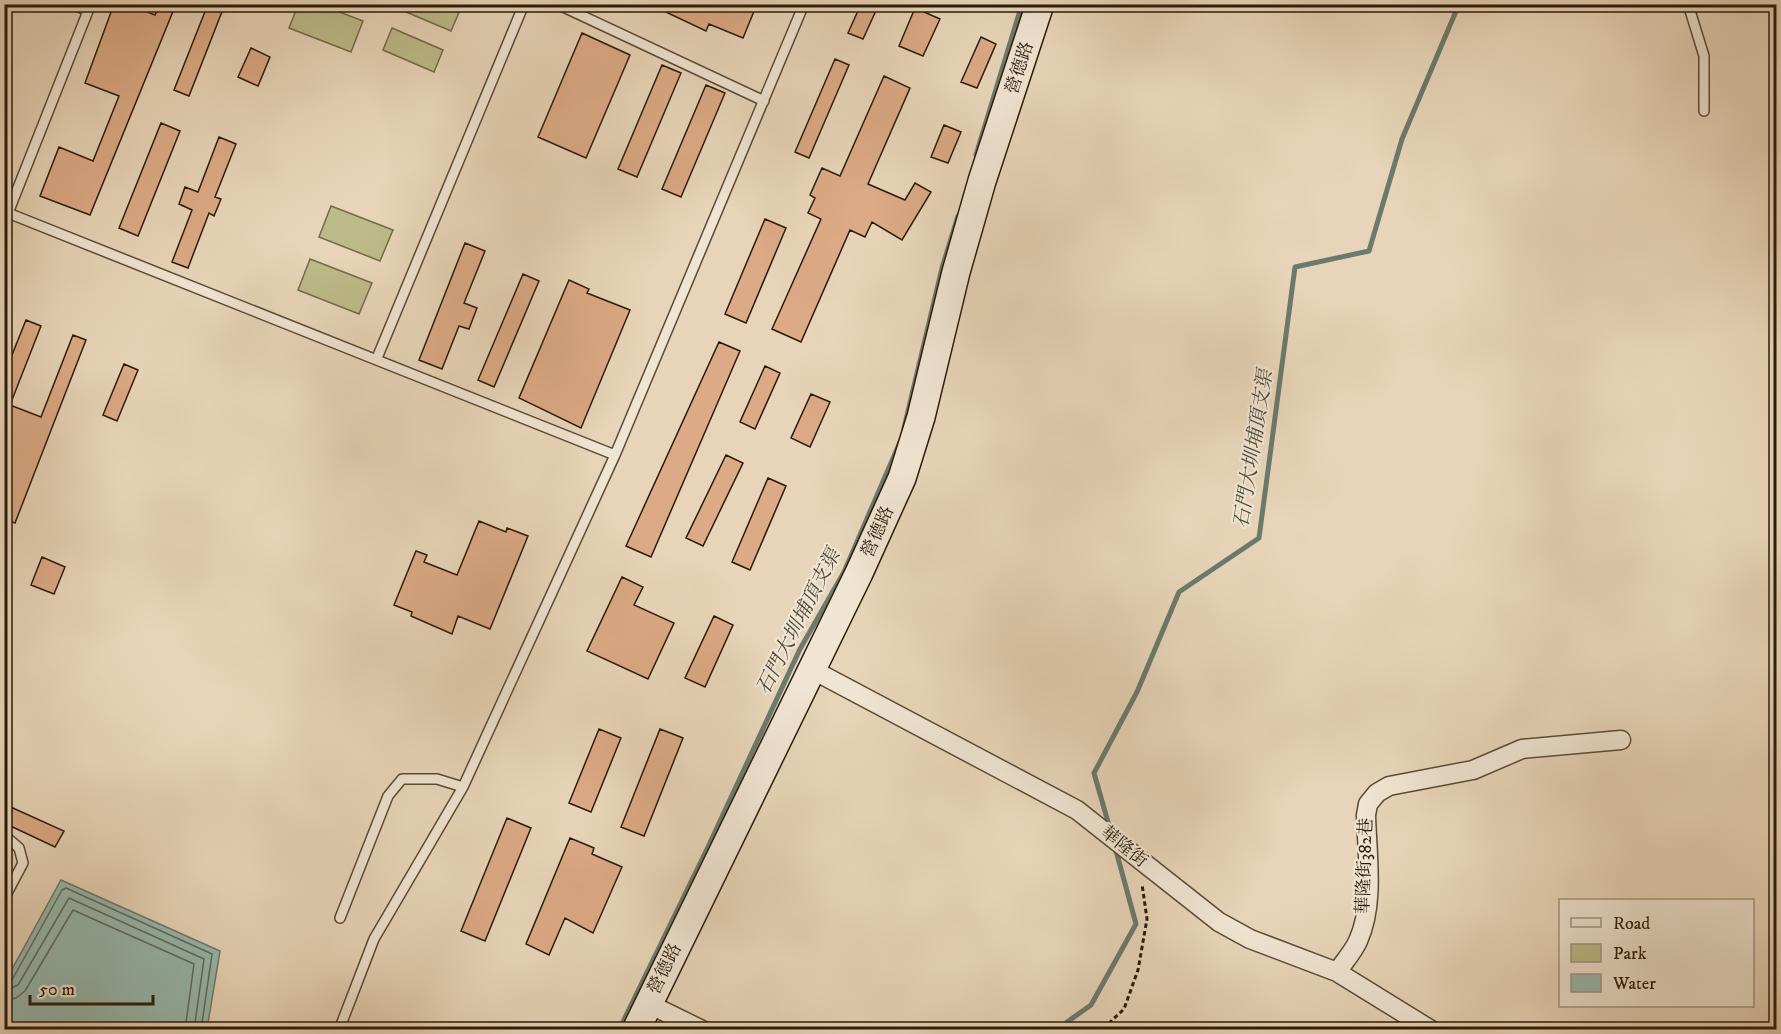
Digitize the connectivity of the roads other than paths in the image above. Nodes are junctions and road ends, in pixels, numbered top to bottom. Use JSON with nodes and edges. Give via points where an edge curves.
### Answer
{"nodes":[{"id":1,"x":72,"y":4,"type":"edge"},
{"id":2,"x":524,"y":4,"type":"edge"},
{"id":3,"x":558,"y":4,"type":"edge"},
{"id":4,"x":804,"y":4,"type":"edge"},
{"id":5,"x":1040,"y":4,"type":"edge"},
{"id":6,"x":1688,"y":4,"type":"edge"},
{"id":7,"x":90,"y":8,"type":"edge"},
{"id":8,"x":764,"y":101,"type":"junction"},
{"id":9,"x":1704,"y":111,"type":"dead end"},
{"id":10,"x":377,"y":358,"type":"junction"},
{"id":11,"x":615,"y":454,"type":"junction"},
{"id":12,"x":811,"y":669,"type":"junction"},
{"id":13,"x":1621,"y":740,"type":"dead end"},
{"id":14,"x":463,"y":787,"type":"junction"},
{"id":15,"x":4,"y":835,"type":"edge"},
{"id":16,"x":4,"y":899,"type":"edge"},
{"id":17,"x":340,"y":918,"type":"dead end"},
{"id":18,"x":1337,"y":972,"type":"junction"},
{"id":19,"x":648,"y":1004,"type":"junction"},
{"id":20,"x":339,"y":1029,"type":"edge"},
{"id":21,"x":636,"y":1029,"type":"edge"},
{"id":22,"x":702,"y":1029,"type":"edge"},
{"id":23,"x":1431,"y":1029,"type":"edge"}],
"edges":[{"from":1,"to":7,"type":"lane"},
{"from":2,"to":10,"type":"lane"},
{"from":3,"to":8,"type":"lane"},
{"from":4,"to":8,"type":"lane"},
{"from":5,"to":12,"type":"street","name":"營德路","via":[[982,181],[902,478]]},
{"from":6,"to":9,"type":"lane","via":[[1704,56]]},
{"from":7,"to":10,"type":"lane","via":[[8,213]]},
{"from":8,"to":11,"type":"lane"},
{"from":10,"to":11,"type":"lane"},
{"from":11,"to":14,"type":"lane"},
{"from":12,"to":18,"type":"street","name":"華隆街","via":[[1077,810],[1219,922],[1251,939]]},
{"from":12,"to":19,"type":"street","name":"營德路"},
{"from":13,"to":18,"type":"street","name":"華隆街382巷","via":[[1522,749],[1473,770],[1389,786],[1377,793],[1366,814],[1365,920],[1357,942]]},
{"from":14,"to":17,"type":"lane","via":[[437,779],[402,779],[388,796]]},
{"from":14,"to":20,"type":"lane","via":[[374,939]]},
{"from":15,"to":16,"type":"lane","via":[[19,848],[23,863]]},
{"from":18,"to":23,"type":"street","name":"華隆街"},
{"from":19,"to":21,"type":"street","name":"營德路"},
{"from":19,"to":22,"type":"street"}]}
